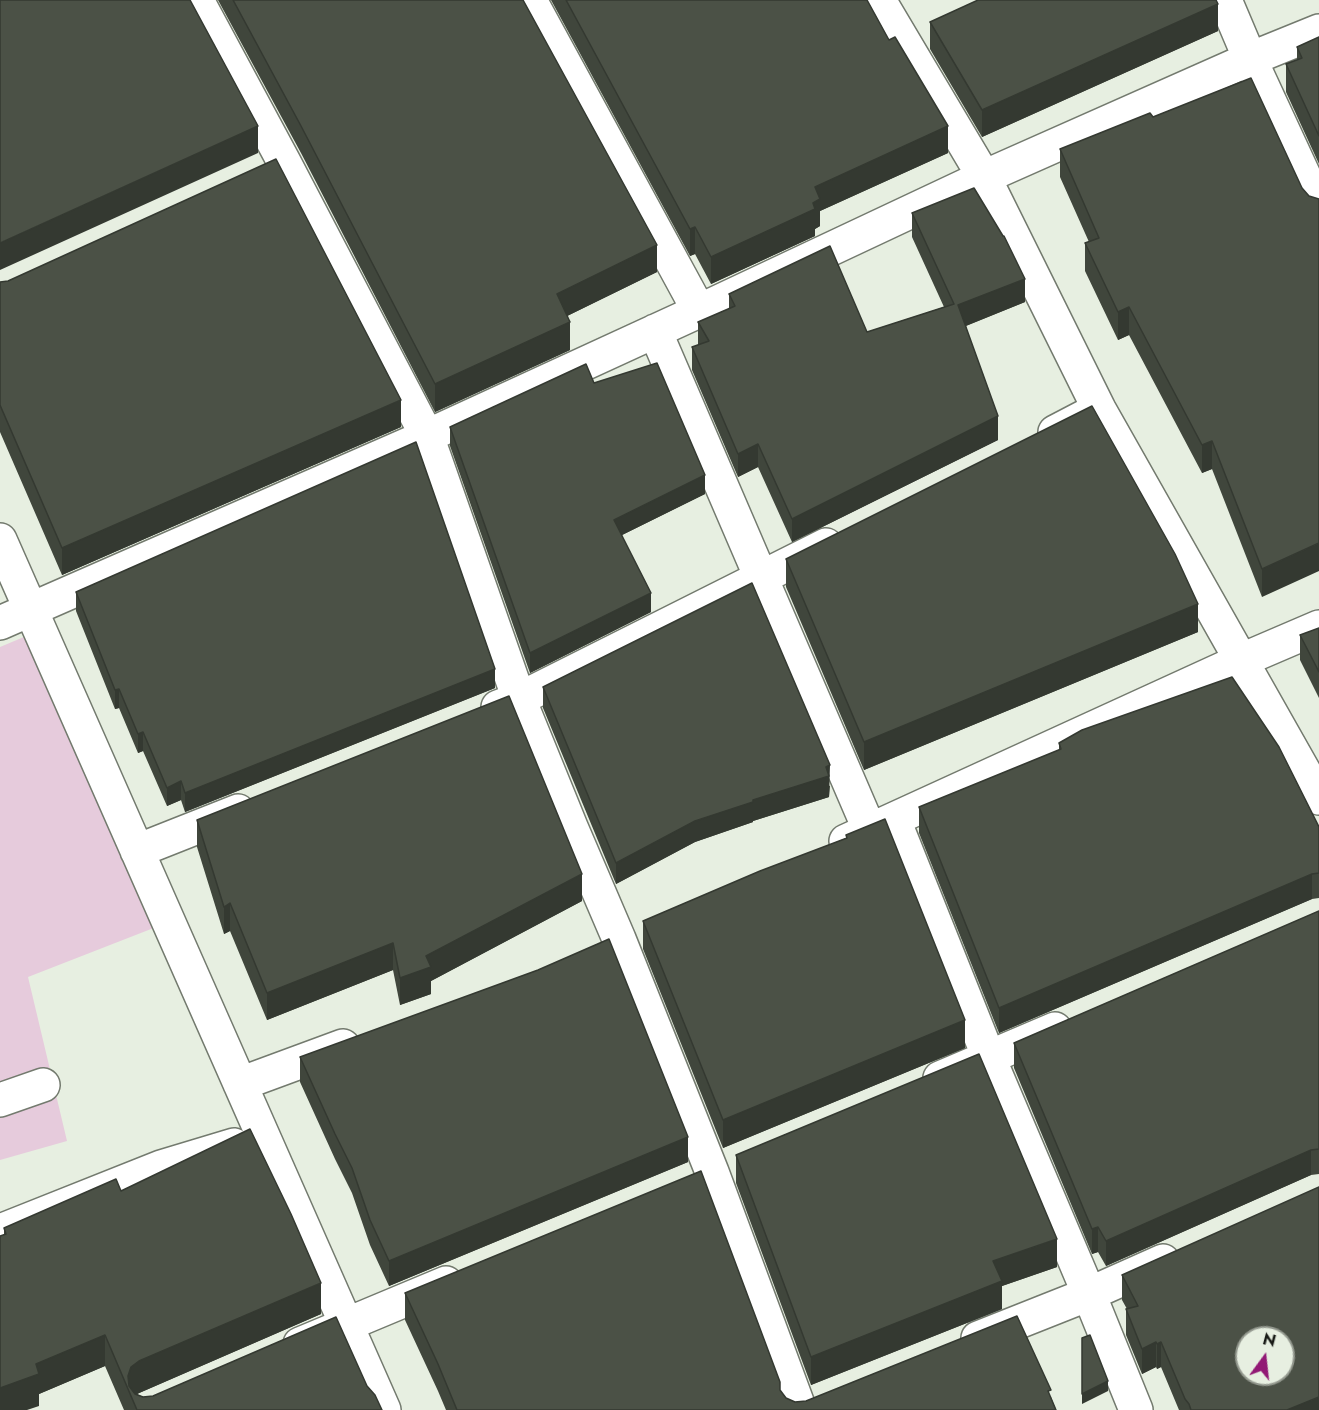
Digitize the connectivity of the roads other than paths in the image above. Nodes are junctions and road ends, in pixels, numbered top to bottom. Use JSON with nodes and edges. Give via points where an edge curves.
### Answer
{"nodes":[{"id":1,"x":197,"y":0,"type":"edge"},
{"id":2,"x":530,"y":0,"type":"edge"},
{"id":3,"x":879,"y":0,"type":"edge"},
{"id":4,"x":1225,"y":0,"type":"edge"},
{"id":5,"x":1319,"y":31,"type":"edge"},
{"id":6,"x":1250,"y":59,"type":"junction"},
{"id":7,"x":984,"y":177,"type":"junction"},
{"id":8,"x":1319,"y":208,"type":"edge"},
{"id":9,"x":699,"y":311,"type":"junction"},
{"id":10,"x":655,"y":331,"type":"junction"},
{"id":11,"x":1099,"y":409,"type":"junction"},
{"id":12,"x":427,"y":436,"type":"junction"},
{"id":13,"x":1025,"y":447,"type":"edge"},
{"id":14,"x":856,"y":530,"type":"edge"},
{"id":15,"x":0,"y":540,"type":"edge"},
{"id":16,"x":761,"y":577,"type":"junction"},
{"id":17,"x":30,"y":610,"type":"junction"},
{"id":18,"x":0,"y":623,"type":"edge"},
{"id":19,"x":1319,"y":627,"type":"edge"},
{"id":20,"x":1242,"y":660,"type":"junction"},
{"id":21,"x":519,"y":699,"type":"junction"},
{"id":22,"x":475,"y":716,"type":"edge"},
{"id":23,"x":1319,"y":798,"type":"edge"},
{"id":24,"x":268,"y":799,"type":"edge"},
{"id":25,"x":882,"y":825,"type":"junction"},
{"id":26,"x":137,"y":851,"type":"junction"},
{"id":27,"x":818,"y":853,"type":"edge"},
{"id":28,"x":650,"y":926,"type":"edge"},
{"id":29,"x":608,"y":944,"type":"junction"},
{"id":30,"x":1077,"y":1020,"type":"edge"},
{"id":31,"x":375,"y":1034,"type":"edge"},
{"id":32,"x":989,"y":1058,"type":"junction"},
{"id":33,"x":240,"y":1084,"type":"junction"},
{"id":34,"x":44,"y":1085,"type":"dead end"},
{"id":35,"x":911,"y":1090,"type":"edge"},
{"id":36,"x":0,"y":1100,"type":"edge"},
{"id":37,"x":263,"y":1136,"type":"junction"},
{"id":38,"x":0,"y":1231,"type":"edge"},
{"id":39,"x":1187,"y":1250,"type":"edge"},
{"id":40,"x":468,"y":1273,"type":"edge"},
{"id":41,"x":1089,"y":1294,"type":"junction"},
{"id":42,"x":346,"y":1324,"type":"junction"},
{"id":43,"x":955,"y":1347,"type":"edge"},
{"id":44,"x":273,"y":1356,"type":"edge"},
{"id":45,"x":805,"y":1407,"type":"edge"},
{"id":46,"x":384,"y":1410,"type":"edge"},
{"id":47,"x":1136,"y":1410,"type":"edge"}],
"edges":[{"from":1,"to":12,"type":"street","via":[[273,167]]},
{"from":2,"to":9,"type":"street"},
{"from":3,"to":7,"type":"street"},
{"from":4,"to":6,"type":"street"},
{"from":5,"to":6,"type":"street"},
{"from":6,"to":7,"type":"street"},
{"from":6,"to":8,"type":"street"},
{"from":7,"to":9,"type":"street"},
{"from":7,"to":11,"type":"street"},
{"from":9,"to":10,"type":"street"},
{"from":10,"to":12,"type":"street"},
{"from":10,"to":16,"type":"street"},
{"from":11,"to":13,"type":"street"},
{"from":11,"to":20,"type":"street"},
{"from":12,"to":17,"type":"street"},
{"from":12,"to":21,"type":"street"},
{"from":14,"to":16,"type":"street"},
{"from":15,"to":17,"type":"street"},
{"from":16,"to":21,"type":"street"},
{"from":16,"to":25,"type":"street","via":[[796,660]]},
{"from":17,"to":18,"type":"street"},
{"from":17,"to":26,"type":"street"},
{"from":19,"to":20,"type":"street"},
{"from":20,"to":23,"type":"street"},
{"from":20,"to":25,"type":"street"},
{"from":21,"to":22,"type":"street"},
{"from":21,"to":29,"type":"street"},
{"from":24,"to":26,"type":"street"},
{"from":25,"to":27,"type":"street"},
{"from":25,"to":32,"type":"street"},
{"from":26,"to":33,"type":"street"},
{"from":28,"to":29,"type":"street"},
{"from":29,"to":45,"type":"street","via":[[712,1172]]},
{"from":30,"to":32,"type":"street"},
{"from":31,"to":33,"type":"street"},
{"from":32,"to":35,"type":"street"},
{"from":32,"to":41,"type":"street"},
{"from":33,"to":37,"type":"street"},
{"from":34,"to":36,"type":"street"},
{"from":37,"to":38,"type":"street","via":[[161,1167]]},
{"from":37,"to":42,"type":"street"},
{"from":39,"to":41,"type":"street"},
{"from":40,"to":42,"type":"street"},
{"from":41,"to":43,"type":"street"},
{"from":41,"to":47,"type":"street"},
{"from":42,"to":44,"type":"street"},
{"from":42,"to":46,"type":"street"}]}
